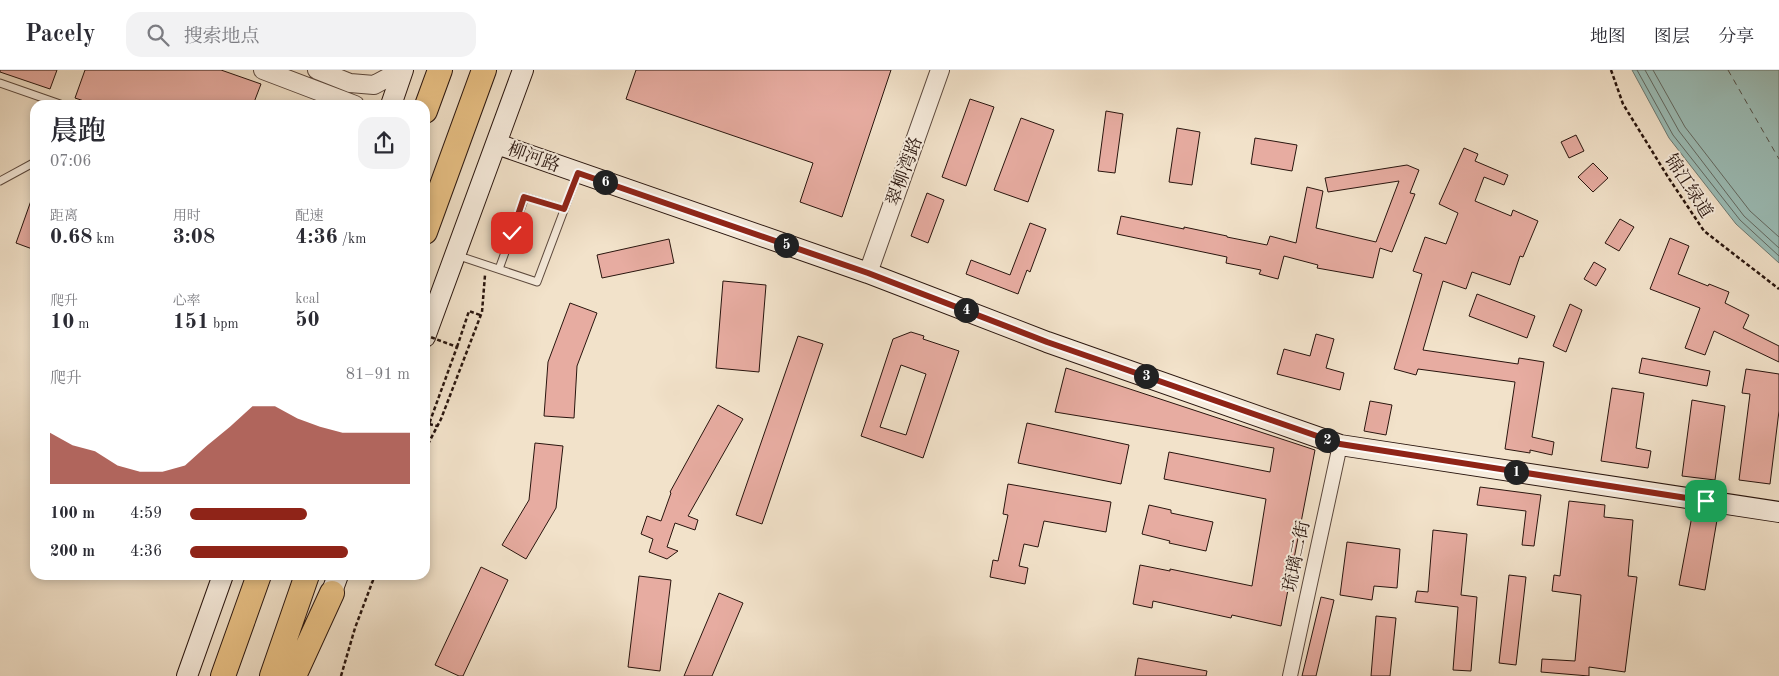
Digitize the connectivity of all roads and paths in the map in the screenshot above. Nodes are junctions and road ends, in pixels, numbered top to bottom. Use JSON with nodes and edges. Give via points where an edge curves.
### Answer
{"nodes":[{"id":1,"x":263,"y":70,"type":"edge"},
{"id":2,"x":317,"y":70,"type":"edge"},
{"id":3,"x":402,"y":70,"type":"edge"},
{"id":4,"x":440,"y":70,"type":"edge"},
{"id":5,"x":484,"y":70,"type":"edge"},
{"id":6,"x":523,"y":70,"type":"edge"},
{"id":7,"x":940,"y":70,"type":"edge"},
{"id":8,"x":1611,"y":70,"type":"edge"},
{"id":9,"x":0,"y":83,"type":"edge"},
{"id":10,"x":44,"y":100,"type":"edge"},
{"id":11,"x":342,"y":100,"type":"edge"},
{"id":12,"x":393,"y":100,"type":"edge"},
{"id":13,"x":429,"y":100,"type":"edge"},
{"id":14,"x":497,"y":144,"type":"junction"},
{"id":15,"x":30,"y":164,"type":"edge"},
{"id":16,"x":578,"y":173,"type":"junction"},
{"id":17,"x":0,"y":181,"type":"edge"},
{"id":18,"x":564,"y":209,"type":"junction"},
{"id":19,"x":430,"y":218,"type":"edge"},
{"id":20,"x":456,"y":255,"type":"junction"},
{"id":21,"x":486,"y":265,"type":"junction"},
{"id":22,"x":499,"y":269,"type":"junction"},
{"id":23,"x":868,"y":273,"type":"junction"},
{"id":24,"x":1779,"y":289,"type":"edge"},
{"id":25,"x":480,"y":316,"type":"junction"},
{"id":26,"x":430,"y":323,"type":"edge"},
{"id":27,"x":430,"y":338,"type":"edge"},
{"id":28,"x":457,"y":347,"type":"junction"},
{"id":29,"x":430,"y":421,"type":"edge"},
{"id":30,"x":430,"y":424,"type":"edge"},
{"id":31,"x":437,"y":426,"type":"junction"},
{"id":32,"x":430,"y":440,"type":"edge"},
{"id":33,"x":1340,"y":444,"type":"junction"},
{"id":34,"x":1779,"y":512,"type":"edge"},
{"id":35,"x":221,"y":580,"type":"edge"},
{"id":36,"x":242,"y":580,"type":"edge"},
{"id":37,"x":257,"y":580,"type":"edge"},
{"id":38,"x":305,"y":580,"type":"edge"},
{"id":39,"x":372,"y":580,"type":"edge"},
{"id":40,"x":335,"y":584,"type":"edge"},
{"id":41,"x":187,"y":676,"type":"edge"},
{"id":42,"x":209,"y":676,"type":"edge"},
{"id":43,"x":223,"y":676,"type":"edge"},
{"id":44,"x":272,"y":676,"type":"edge"},
{"id":45,"x":294,"y":676,"type":"edge"},
{"id":46,"x":303,"y":676,"type":"edge"},
{"id":47,"x":341,"y":676,"type":"edge"},
{"id":48,"x":1290,"y":676,"type":"edge"}],
"edges":[{"from":1,"to":11,"type":"street"},
{"from":2,"to":3,"type":"street","via":[[350,83],[374,85]]},
{"from":3,"to":12,"type":"main road"},
{"from":4,"to":13,"type":"highway"},
{"from":5,"to":19,"type":"highway"},
{"from":6,"to":14,"type":"main road"},
{"from":7,"to":23,"type":"street","name":"翠柳湾路"},
{"from":8,"to":24,"type":"path","name":"锦江绿道","via":[[1623,104],[1704,231]]},
{"from":9,"to":10,"type":"lane"},
{"from":14,"to":16,"type":"main road","name":"柳河路"},
{"from":14,"to":20,"type":"main road"},
{"from":15,"to":17,"type":"lane"},
{"from":16,"to":18,"type":"lane"},
{"from":16,"to":23,"type":"main road","name":"柳河路"},
{"from":18,"to":22,"type":"lane","via":[[524,197]]},
{"from":18,"to":22,"type":"lane","via":[[537,282]]},
{"from":20,"to":21,"type":"lane"},
{"from":20,"to":26,"type":"main road"},
{"from":21,"to":22,"type":"lane"},
{"from":21,"to":25,"type":"path"},
{"from":23,"to":33,"type":"main road","name":"柳河路","via":[[1047,342]]},
{"from":25,"to":28,"type":"path","via":[[469,311]]},
{"from":25,"to":31,"type":"path"},
{"from":27,"to":28,"type":"path","bridge":true},
{"from":28,"to":29,"type":"path","bridge":true},
{"from":30,"to":31,"type":"path","bridge":true},
{"from":31,"to":32,"type":"path"},
{"from":33,"to":34,"type":"main road","name":"柳河路"},
{"from":33,"to":48,"type":"street","name":"琉璃二街"},
{"from":35,"to":41,"type":"main road"},
{"from":36,"to":42,"type":"highway"},
{"from":37,"to":43,"type":"highway"},
{"from":38,"to":44,"type":"highway"},
{"from":39,"to":47,"type":"path"},
{"from":40,"to":45,"type":"highway"},
{"from":40,"to":46,"type":"main road"}]}
